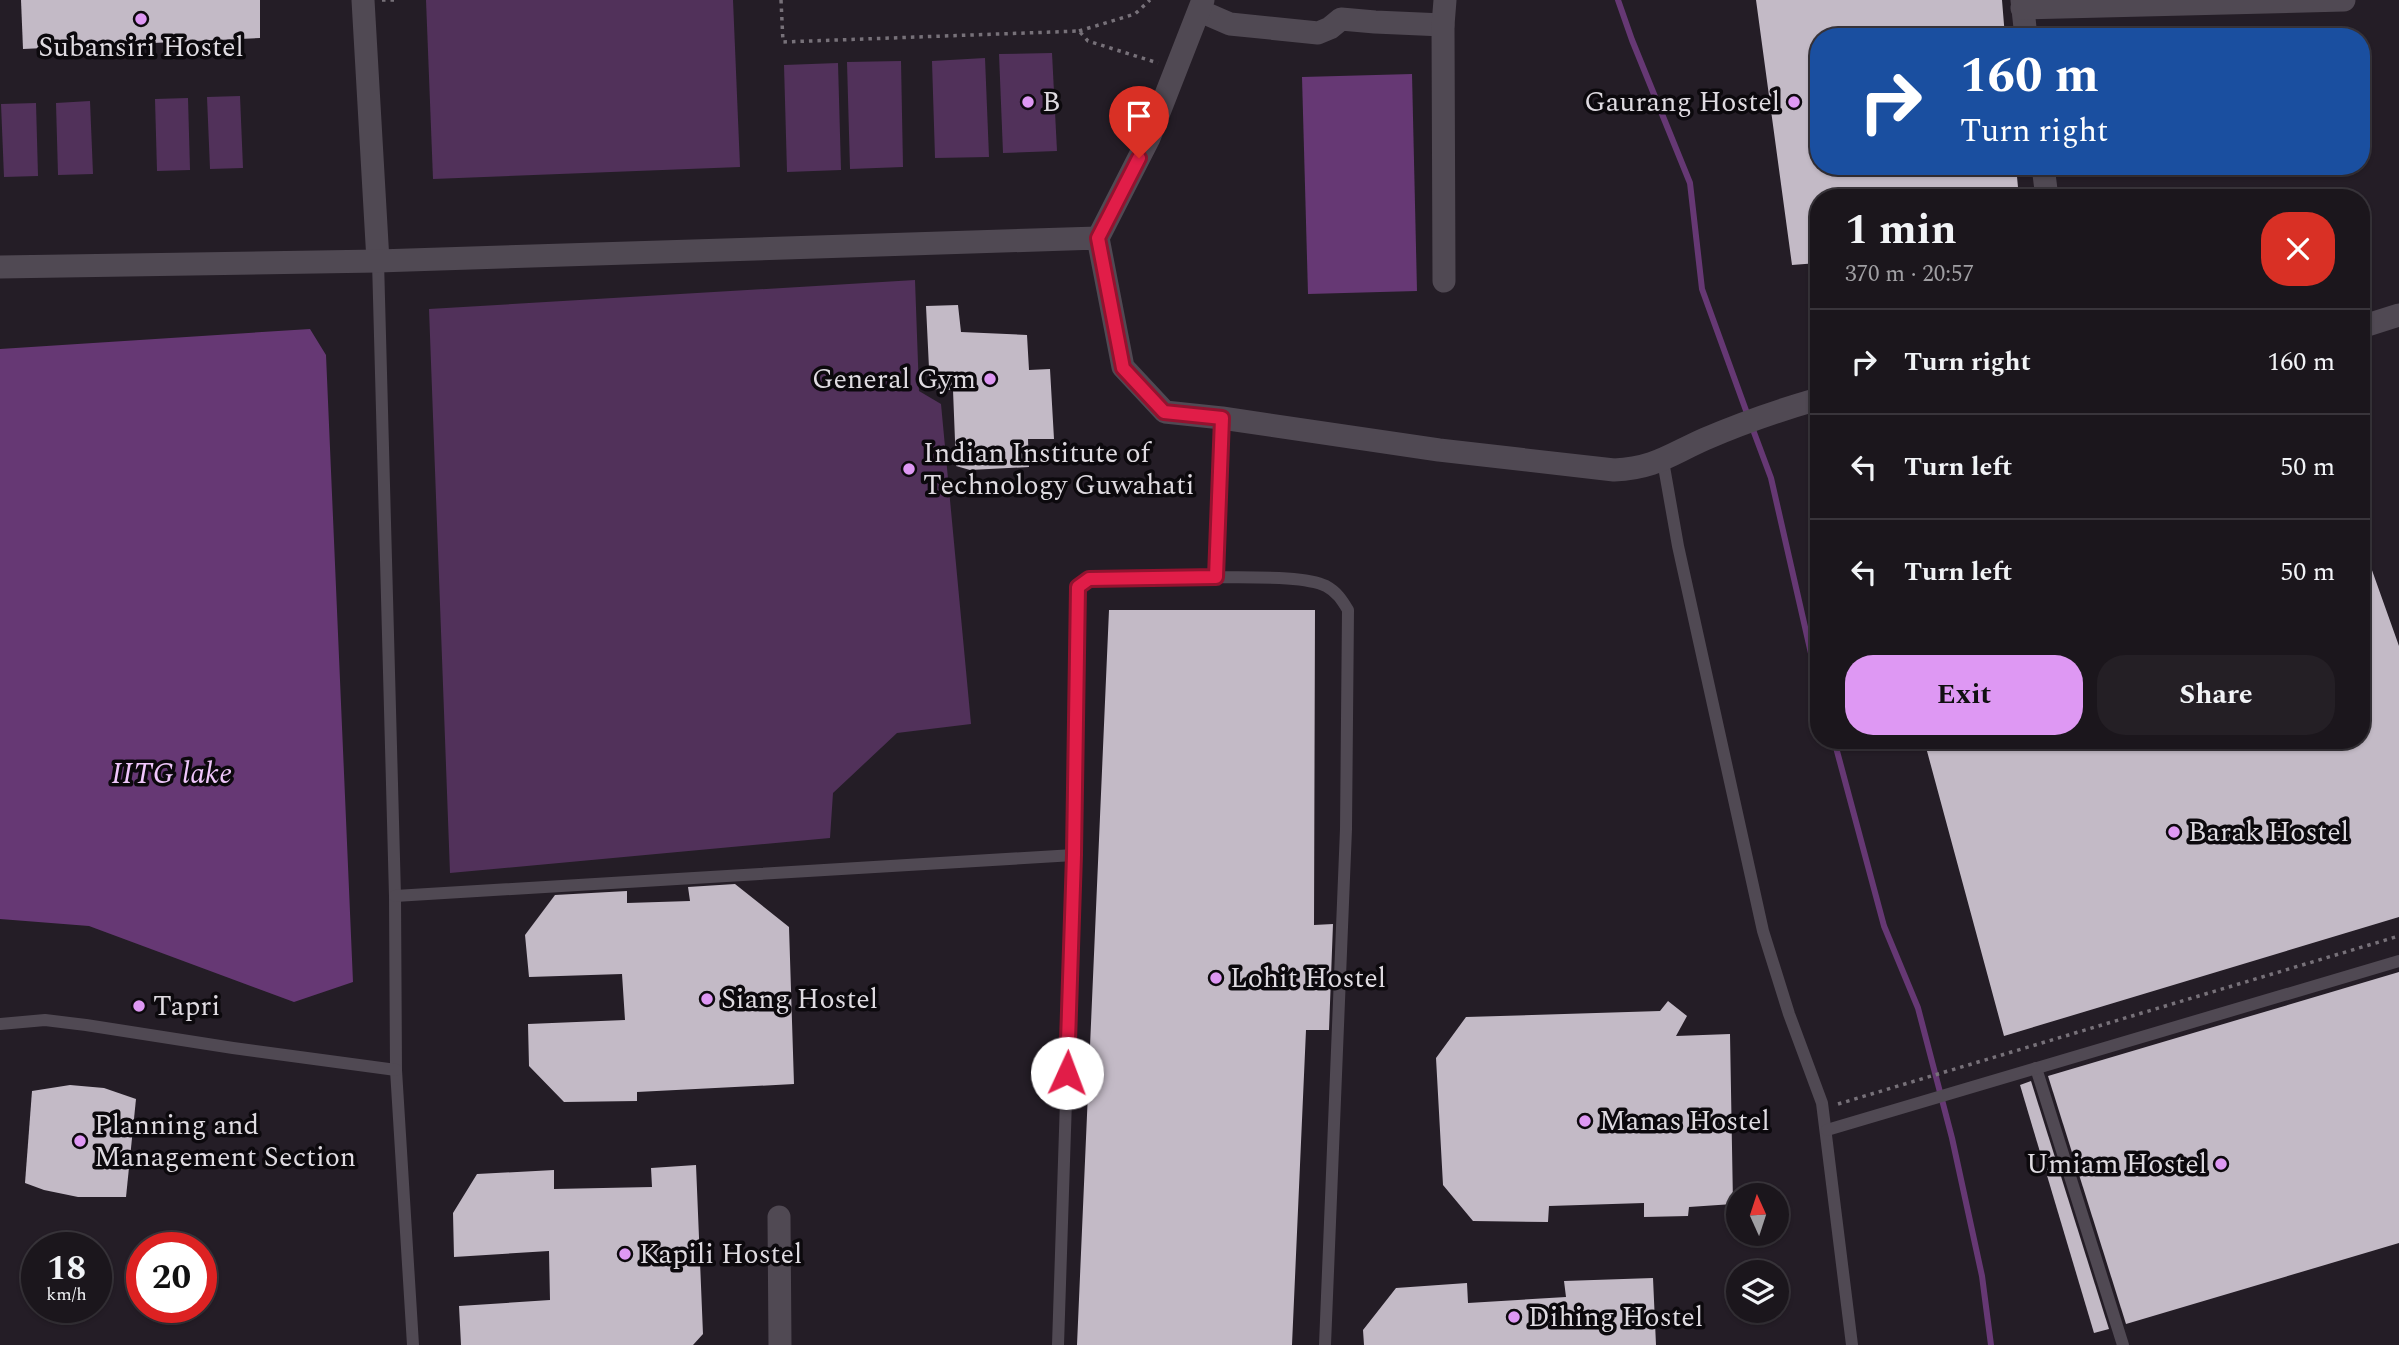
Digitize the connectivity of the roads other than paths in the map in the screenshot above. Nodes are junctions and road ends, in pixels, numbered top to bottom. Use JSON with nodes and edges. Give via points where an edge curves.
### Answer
{"nodes":[{"id":1,"x":363,"y":0,"type":"edge"},
{"id":2,"x":1445,"y":0,"type":"edge"},
{"id":3,"x":2344,"y":0,"type":"edge"},
{"id":4,"x":2022,"y":4,"type":"edge"},
{"id":5,"x":1202,"y":5,"type":"edge"},
{"id":6,"x":1443,"y":24,"type":"junction"},
{"id":7,"x":2025,"y":28,"type":"edge"},
{"id":8,"x":1098,"y":238,"type":"junction"},
{"id":9,"x":378,"y":261,"type":"junction"},
{"id":10,"x":0,"y":267,"type":"edge"},
{"id":11,"x":1444,"y":281,"type":"dead end"},
{"id":12,"x":2399,"y":315,"type":"edge"},
{"id":13,"x":2370,"y":324,"type":"edge"},
{"id":14,"x":1810,"y":401,"type":"edge"},
{"id":15,"x":1222,"y":418,"type":"junction"},
{"id":16,"x":1663,"y":461,"type":"junction"},
{"id":17,"x":1216,"y":577,"type":"junction"},
{"id":18,"x":1074,"y":855,"type":"junction"},
{"id":19,"x":395,"y":897,"type":"junction"},
{"id":20,"x":2399,"y":961,"type":"edge"},
{"id":21,"x":0,"y":1024,"type":"edge"},
{"id":22,"x":2036,"y":1068,"type":"junction"},
{"id":23,"x":396,"y":1070,"type":"junction"},
{"id":24,"x":1827,"y":1130,"type":"junction"},
{"id":25,"x":779,"y":1217,"type":"dead end"},
{"id":26,"x":413,"y":1345,"type":"edge"},
{"id":27,"x":780,"y":1345,"type":"edge"},
{"id":28,"x":1058,"y":1345,"type":"edge"},
{"id":29,"x":1325,"y":1345,"type":"edge"},
{"id":30,"x":1852,"y":1345,"type":"edge"},
{"id":31,"x":2123,"y":1345,"type":"edge"}],
"edges":[{"from":1,"to":9,"type":"street"},
{"from":2,"to":6,"type":"street"},
{"from":3,"to":4,"type":"street"},
{"from":4,"to":7,"type":"street"},
{"from":5,"to":6,"type":"street","via":[[1230,24],[1318,33],[1341,19]]},
{"from":5,"to":8,"type":"street","via":[[1149,138]]},
{"from":6,"to":11,"type":"street"},
{"from":8,"to":9,"type":"street"},
{"from":8,"to":15,"type":"street","via":[[1123,368],[1164,412]]},
{"from":9,"to":10,"type":"street"},
{"from":9,"to":19,"type":"lane"},
{"from":12,"to":13,"type":"street"},
{"from":14,"to":16,"type":"street","via":[[1706,439]]},
{"from":15,"to":16,"type":"street","via":[[1614,470],[1639,469]]},
{"from":15,"to":17,"type":"lane"},
{"from":16,"to":24,"type":"lane","via":[[1763,931],[1822,1103]]},
{"from":17,"to":18,"type":"lane","via":[[1089,579],[1078,587]]},
{"from":17,"to":29,"type":"lane","via":[[1309,581],[1339,595],[1348,610],[1345,856]]},
{"from":18,"to":19,"type":"lane"},
{"from":18,"to":28,"type":"lane"},
{"from":19,"to":23,"type":"lane"},
{"from":20,"to":22,"type":"lane"},
{"from":21,"to":23,"type":"lane","via":[[45,1020]]},
{"from":22,"to":24,"type":"lane"},
{"from":22,"to":31,"type":"lane"},
{"from":23,"to":26,"type":"lane"},
{"from":24,"to":30,"type":"lane"},
{"from":25,"to":27,"type":"street"}]}
